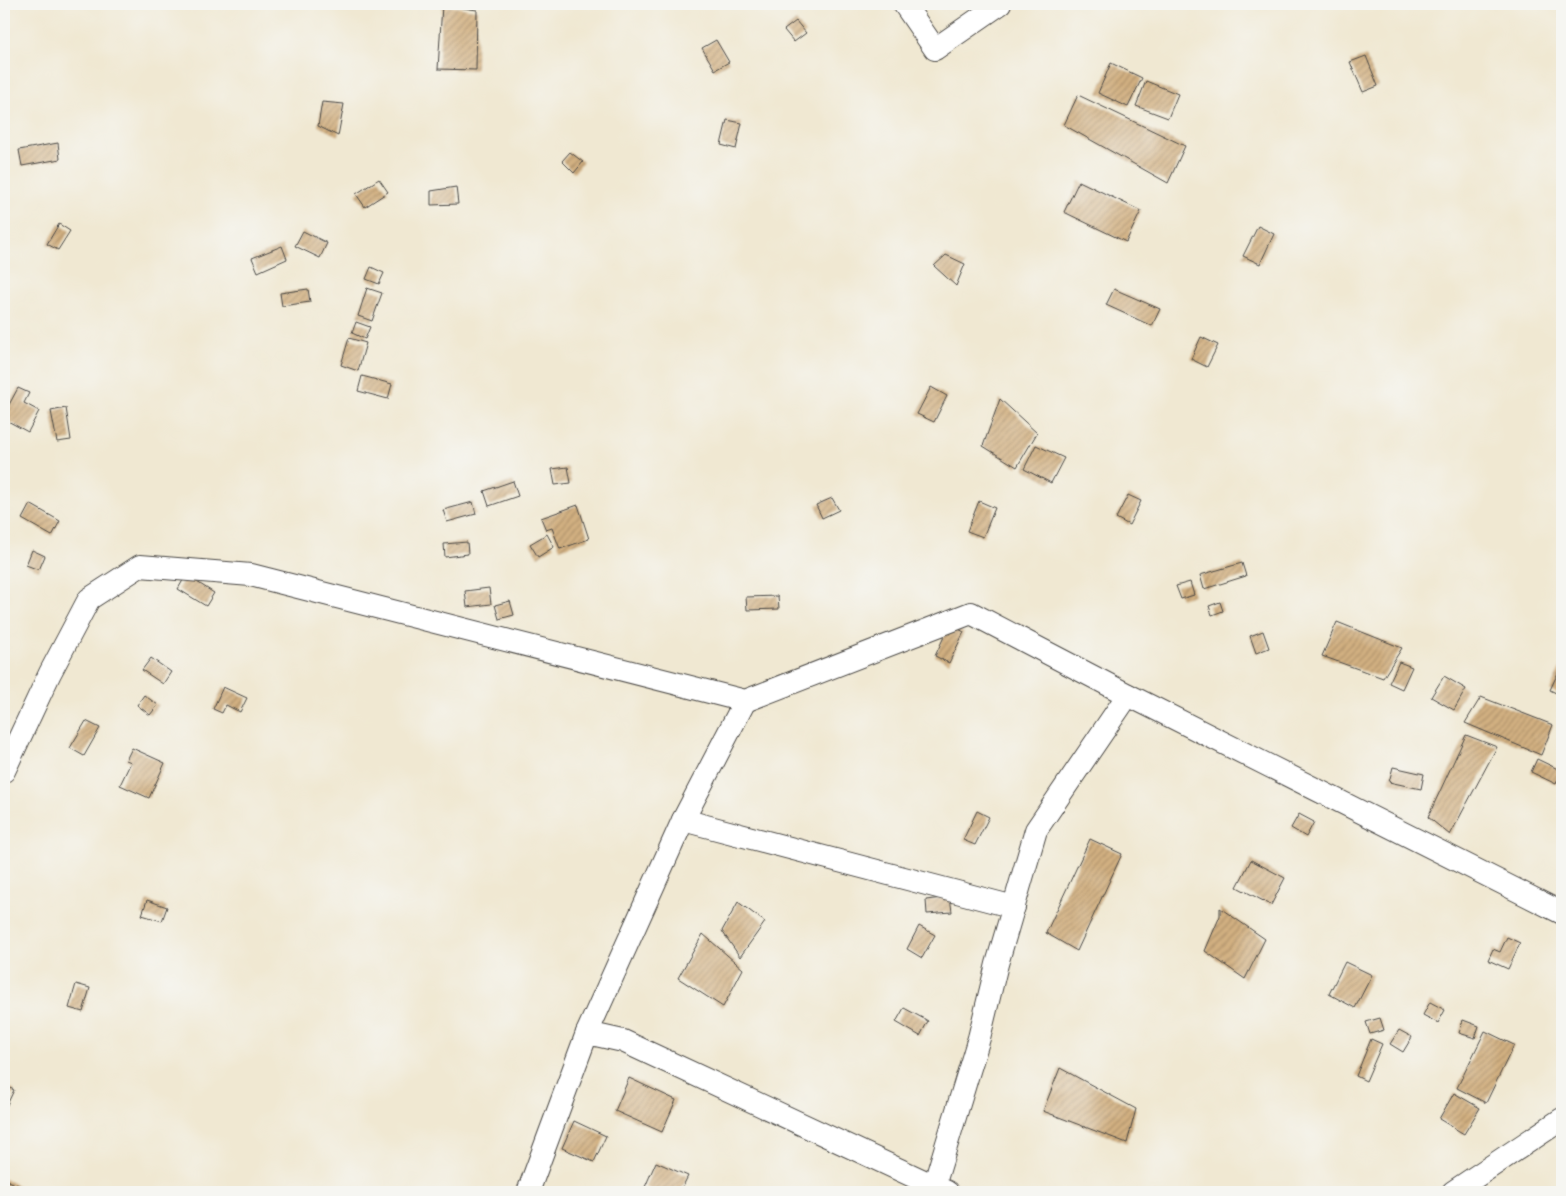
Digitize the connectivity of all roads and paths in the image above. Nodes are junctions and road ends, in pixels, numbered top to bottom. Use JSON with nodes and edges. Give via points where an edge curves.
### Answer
{"nodes":[{"id":1,"x":904,"y":4,"type":"edge"},
{"id":2,"x":1000,"y":4,"type":"edge"},
{"id":3,"x":1128,"y":695,"type":"junction"},
{"id":4,"x":745,"y":701,"type":"junction"},
{"id":5,"x":4,"y":771,"type":"edge"},
{"id":6,"x":683,"y":820,"type":"junction"},
{"id":7,"x":1014,"y":907,"type":"junction"},
{"id":8,"x":1562,"y":913,"type":"edge"},
{"id":9,"x":586,"y":1033,"type":"junction"},
{"id":10,"x":1562,"y":1120,"type":"edge"},
{"id":11,"x":941,"y":1189,"type":"edge"},
{"id":12,"x":528,"y":1192,"type":"edge"},
{"id":13,"x":1453,"y":1192,"type":"edge"}],
"edges":[{"from":1,"to":2,"type":"street","via":[[935,49]]},
{"from":3,"to":4,"type":"street","via":[[971,613]]},
{"from":3,"to":7,"type":"street","via":[[1036,830]]},
{"from":3,"to":8,"type":"street"},
{"from":4,"to":5,"type":"street","via":[[251,574],[140,566],[90,598]]},
{"from":4,"to":6,"type":"street"},
{"from":6,"to":7,"type":"street"},
{"from":6,"to":9,"type":"street"},
{"from":7,"to":11,"type":"street","via":[[996,964]]},
{"from":9,"to":11,"type":"street","via":[[623,1041]]},
{"from":9,"to":12,"type":"street"},
{"from":10,"to":13,"type":"street"}]}
